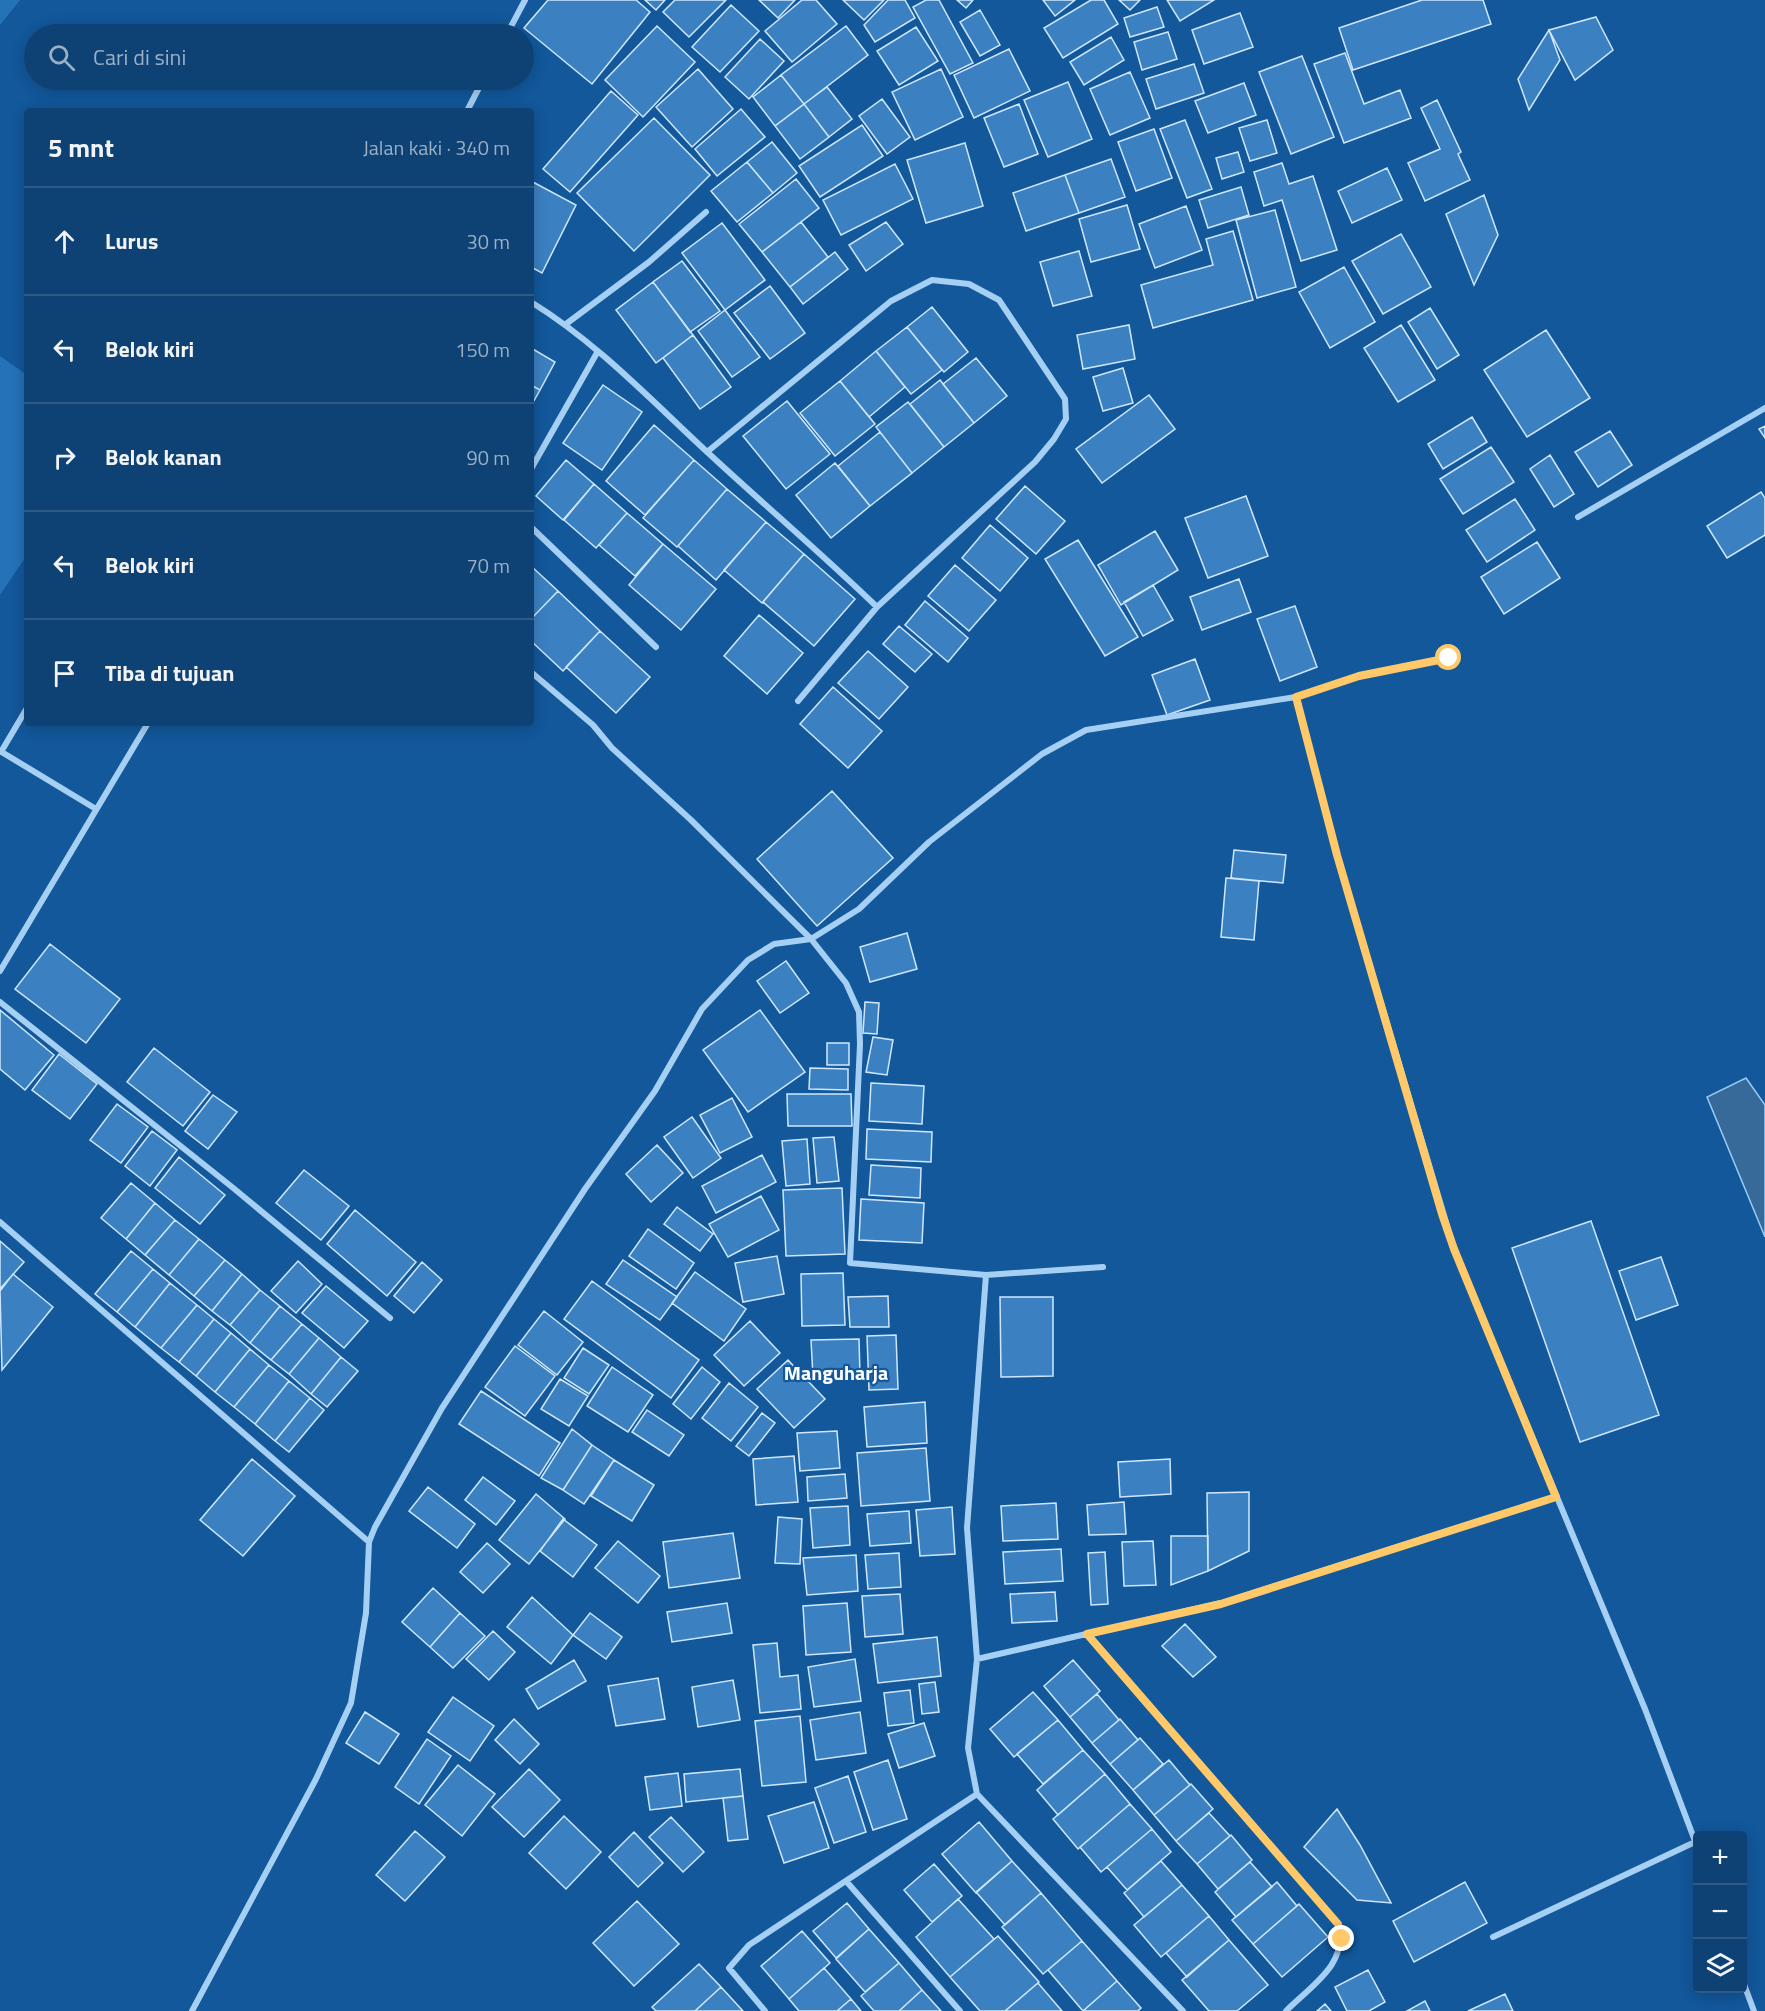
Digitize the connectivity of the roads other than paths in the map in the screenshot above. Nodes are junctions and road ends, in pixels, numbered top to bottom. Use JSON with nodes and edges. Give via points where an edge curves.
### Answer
{"nodes":[{"id":1,"x":525,"y":0,"type":"edge"},
{"id":2,"x":512,"y":24,"type":"edge"},
{"id":3,"x":478,"y":90,"type":"edge"},
{"id":4,"x":469,"y":108,"type":"edge"},
{"id":5,"x":706,"y":212,"type":"dead end"},
{"id":6,"x":534,"y":304,"type":"edge"},
{"id":7,"x":566,"y":324,"type":"junction"},
{"id":8,"x":598,"y":351,"type":"junction"},
{"id":9,"x":1765,"y":408,"type":"edge"},
{"id":10,"x":707,"y":452,"type":"junction"},
{"id":11,"x":534,"y":464,"type":"edge"},
{"id":12,"x":1578,"y":517,"type":"dead end"},
{"id":13,"x":534,"y":530,"type":"edge"},
{"id":14,"x":877,"y":607,"type":"junction"},
{"id":15,"x":656,"y":647,"type":"dead end"},
{"id":16,"x":1449,"y":658,"type":"dead end"},
{"id":17,"x":534,"y":675,"type":"edge"},
{"id":18,"x":1296,"y":697,"type":"junction"},
{"id":19,"x":798,"y":701,"type":"dead end"},
{"id":20,"x":24,"y":713,"type":"edge"},
{"id":21,"x":146,"y":726,"type":"edge"},
{"id":22,"x":0,"y":751,"type":"edge"},
{"id":23,"x":96,"y":808,"type":"junction"},
{"id":24,"x":812,"y":939,"type":"junction"},
{"id":25,"x":0,"y":971,"type":"edge"},
{"id":26,"x":0,"y":1002,"type":"edge"},
{"id":27,"x":0,"y":1222,"type":"edge"},
{"id":28,"x":1103,"y":1267,"type":"dead end"},
{"id":29,"x":986,"y":1275,"type":"junction"},
{"id":30,"x":390,"y":1318,"type":"dead end"},
{"id":31,"x":1556,"y":1497,"type":"junction"},
{"id":32,"x":369,"y":1542,"type":"junction"},
{"id":33,"x":1087,"y":1634,"type":"junction"},
{"id":34,"x":977,"y":1659,"type":"junction"},
{"id":35,"x":977,"y":1794,"type":"junction"},
{"id":36,"x":1693,"y":1837,"type":"edge"},
{"id":37,"x":1693,"y":1843,"type":"edge"},
{"id":38,"x":846,"y":1881,"type":"junction"},
{"id":39,"x":1494,"y":1937,"type":"dead end"},
{"id":40,"x":1747,"y":1991,"type":"edge"},
{"id":41,"x":192,"y":2011,"type":"edge"},
{"id":42,"x":765,"y":2011,"type":"edge"},
{"id":43,"x":960,"y":2011,"type":"edge"},
{"id":44,"x":1183,"y":2011,"type":"edge"},
{"id":45,"x":1286,"y":2011,"type":"edge"},
{"id":46,"x":1754,"y":2011,"type":"edge"}],
"edges":[{"from":1,"to":2,"type":"street"},
{"from":3,"to":4,"type":"street"},
{"from":5,"to":7,"type":"street","via":[[649,262]]},
{"from":6,"to":7,"type":"street"},
{"from":7,"to":8,"type":"street"},
{"from":8,"to":10,"type":"street"},
{"from":8,"to":11,"type":"street"},
{"from":9,"to":12,"type":"street"},
{"from":10,"to":14,"type":"street"},
{"from":10,"to":14,"type":"street","via":[[891,301],[932,280],[969,284],[999,300],[1065,399],[1066,419],[1035,462]]},
{"from":13,"to":15,"type":"street"},
{"from":14,"to":19,"type":"street"},
{"from":16,"to":18,"type":"street","via":[[1359,676]]},
{"from":17,"to":24,"type":"street","via":[[592,725]]},
{"from":18,"to":24,"type":"street","via":[[1086,730],[1034,760],[928,842],[859,909]]},
{"from":18,"to":31,"type":"street","via":[[1337,855],[1445,1222]]},
{"from":20,"to":22,"type":"street"},
{"from":21,"to":23,"type":"street"},
{"from":22,"to":23,"type":"street"},
{"from":23,"to":25,"type":"street"},
{"from":24,"to":29,"type":"street","via":[[846,983],[859,1012],[850,1263]]},
{"from":24,"to":32,"type":"street","via":[[774,944],[748,960],[702,1010],[655,1091],[585,1189],[442,1408]]},
{"from":26,"to":30,"type":"street"},
{"from":27,"to":32,"type":"street"},
{"from":28,"to":29,"type":"street"},
{"from":29,"to":34,"type":"street","via":[[967,1528]]},
{"from":31,"to":33,"type":"street","via":[[1221,1604]]},
{"from":31,"to":36,"type":"street","via":[[1645,1709]]},
{"from":32,"to":41,"type":"street","via":[[366,1613],[351,1703],[316,1779]]},
{"from":33,"to":34,"type":"street"},
{"from":33,"to":45,"type":"street","via":[[1338,1924],[1342,1939],[1333,1965]]},
{"from":34,"to":35,"type":"street","via":[[968,1748]]},
{"from":35,"to":38,"type":"street"},
{"from":35,"to":44,"type":"street"},
{"from":37,"to":39,"type":"street"},
{"from":38,"to":42,"type":"street","via":[[749,1945],[729,1968]]},
{"from":38,"to":43,"type":"street"},
{"from":40,"to":46,"type":"street"}]}
